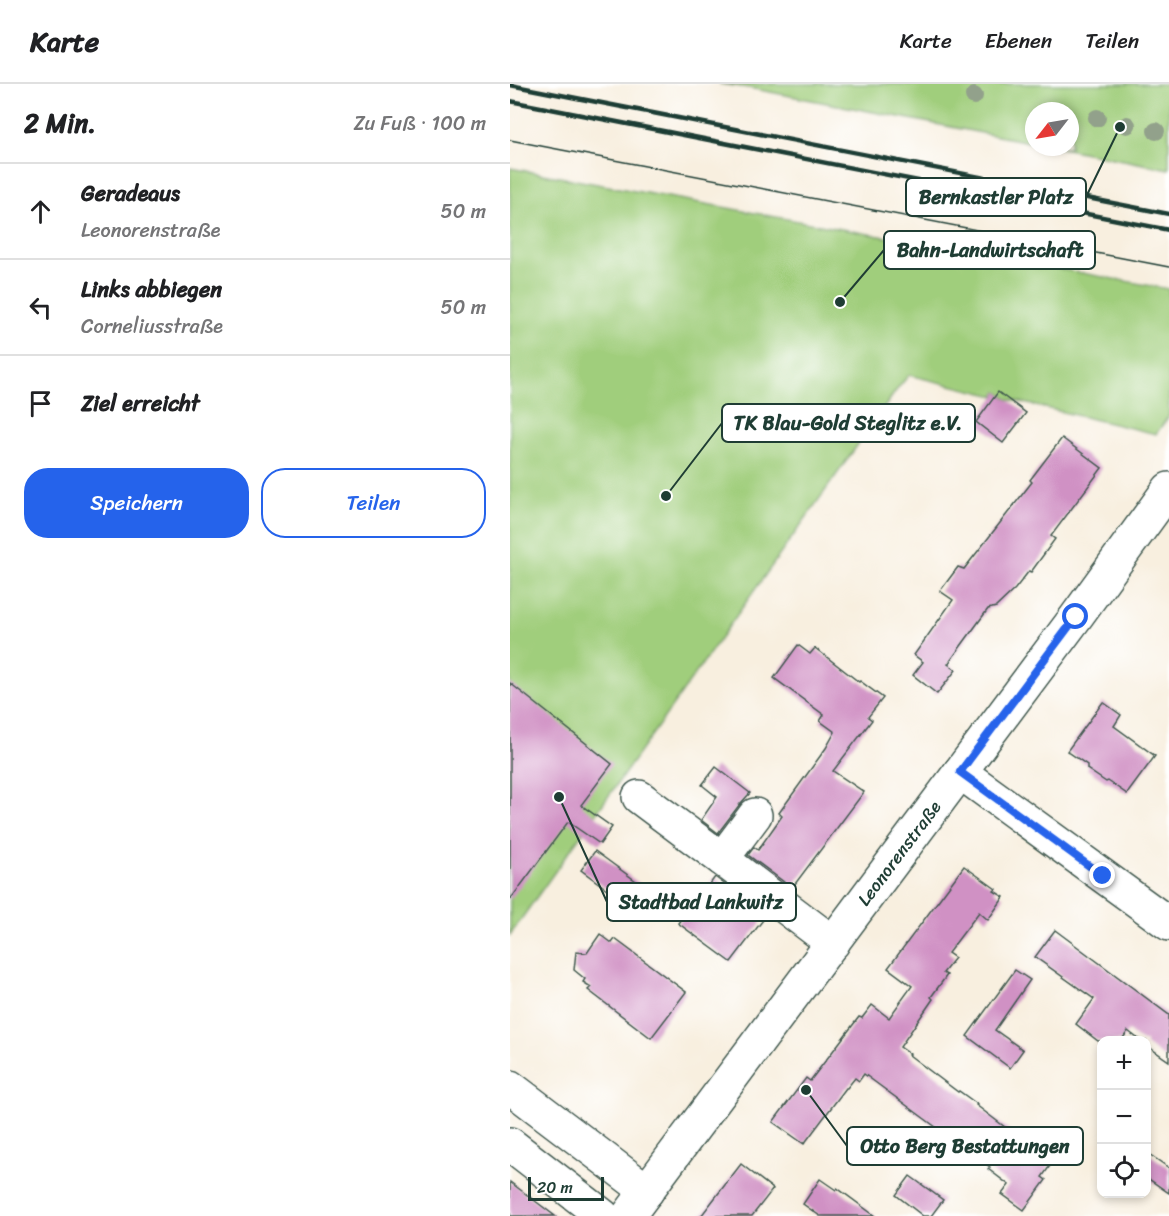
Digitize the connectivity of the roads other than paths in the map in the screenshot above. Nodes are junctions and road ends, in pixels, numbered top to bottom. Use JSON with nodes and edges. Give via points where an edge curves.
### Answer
{"nodes":[{"id":1,"x":1169,"y":489,"type":"edge"},
{"id":2,"x":960,"y":772,"type":"junction"},
{"id":3,"x":639,"y":797,"type":"dead end"},
{"id":4,"x":755,"y":815,"type":"dead end"},
{"id":5,"x":722,"y":859,"type":"junction"},
{"id":6,"x":1169,"y":924,"type":"edge"},
{"id":7,"x":833,"y":943,"type":"junction"},
{"id":8,"x":510,"y":1087,"type":"edge"},
{"id":9,"x":510,"y":1144,"type":"edge"},
{"id":10,"x":638,"y":1203,"type":"edge"},
{"id":11,"x":603,"y":1216,"type":"edge"}],
"edges":[{"from":1,"to":2,"type":"main road","name":"Leonorenstraße"},
{"from":2,"to":6,"type":"main road"},
{"from":2,"to":7,"type":"main road","name":"Leonorenstraße"},
{"from":3,"to":5,"type":"main road"},
{"from":4,"to":5,"type":"main road"},
{"from":5,"to":7,"type":"main road"},
{"from":7,"to":10,"type":"main road","name":"Leonorenstraße"},
{"from":8,"to":10,"type":"main road"},
{"from":9,"to":11,"type":"main road"}]}
